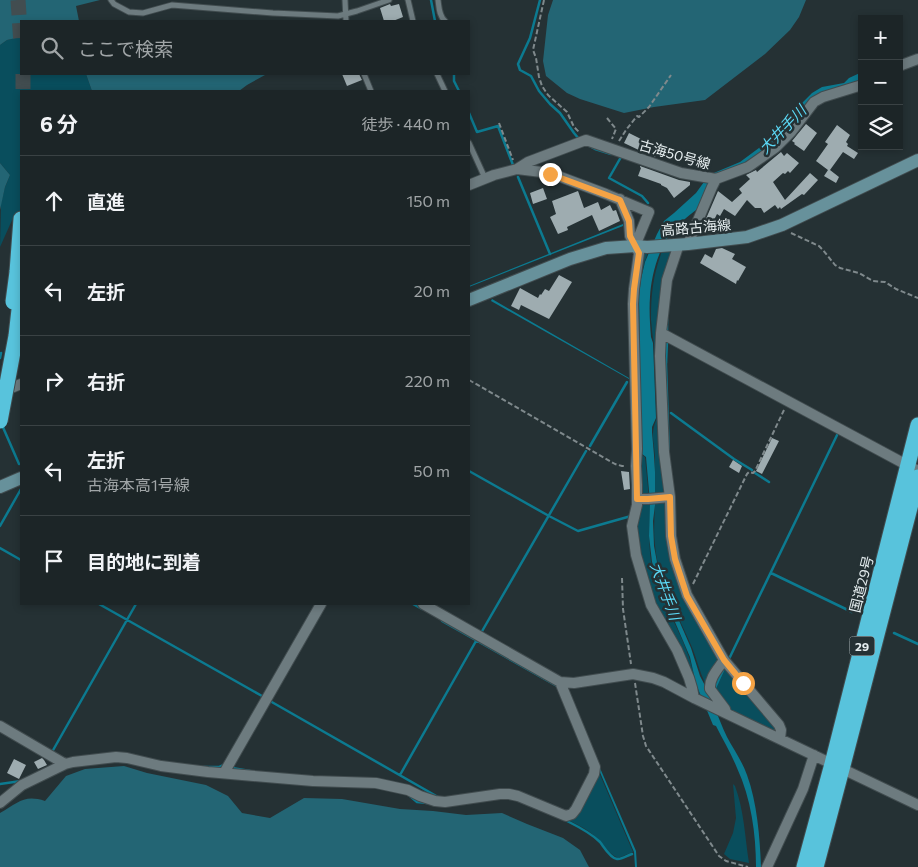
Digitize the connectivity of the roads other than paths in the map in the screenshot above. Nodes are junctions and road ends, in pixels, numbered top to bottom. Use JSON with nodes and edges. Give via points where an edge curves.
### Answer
{"nodes":[{"id":1,"x":111,"y":0,"type":"edge"},
{"id":2,"x":345,"y":0,"type":"edge"},
{"id":3,"x":389,"y":0,"type":"edge"},
{"id":4,"x":408,"y":0,"type":"edge"},
{"id":5,"x":438,"y":0,"type":"edge"},
{"id":6,"x":345,"y":14,"type":"junction"},
{"id":7,"x":346,"y":20,"type":"edge"},
{"id":8,"x":413,"y":20,"type":"edge"},
{"id":9,"x":444,"y":20,"type":"edge"},
{"id":10,"x":918,"y":59,"type":"edge"},
{"id":11,"x":903,"y":65,"type":"edge"},
{"id":12,"x":364,"y":75,"type":"edge"},
{"id":13,"x":437,"y":75,"type":"edge"},
{"id":14,"x":858,"y":86,"type":"edge"},
{"id":15,"x":370,"y":90,"type":"edge"},
{"id":16,"x":445,"y":90,"type":"edge"},
{"id":17,"x":470,"y":145,"type":"edge"},
{"id":18,"x":918,"y":160,"type":"edge"},
{"id":19,"x":517,"y":169,"type":"junction"},
{"id":20,"x":485,"y":179,"type":"junction"},
{"id":21,"x":716,"y":180,"type":"junction"},
{"id":22,"x":470,"y":185,"type":"edge"},
{"id":23,"x":620,"y":200,"type":"junction"},
{"id":24,"x":20,"y":232,"type":"edge"},
{"id":25,"x":680,"y":244,"type":"junction"},
{"id":26,"x":641,"y":247,"type":"junction"},
{"id":27,"x":470,"y":300,"type":"edge"},
{"id":28,"x":20,"y":301,"type":"edge"},
{"id":29,"x":661,"y":333,"type":"junction"},
{"id":30,"x":20,"y":384,"type":"edge"},
{"id":31,"x":0,"y":389,"type":"edge"},
{"id":32,"x":0,"y":421,"type":"edge"},
{"id":33,"x":918,"y":425,"type":"edge"},
{"id":34,"x":913,"y":468,"type":"edge"},
{"id":35,"x":918,"y":477,"type":"edge"},
{"id":36,"x":20,"y":478,"type":"edge"},
{"id":37,"x":0,"y":487,"type":"edge"},
{"id":38,"x":670,"y":497,"type":"junction"},
{"id":39,"x":647,"y":499,"type":"junction"},
{"id":40,"x":320,"y":605,"type":"edge"},
{"id":41,"x":425,"y":605,"type":"edge"},
{"id":42,"x":724,"y":660,"type":"junction"},
{"id":43,"x":560,"y":682,"type":"junction"},
{"id":44,"x":696,"y":699,"type":"junction"},
{"id":45,"x":722,"y":711,"type":"junction"},
{"id":46,"x":0,"y":726,"type":"edge"},
{"id":47,"x":780,"y":739,"type":"junction"},
{"id":48,"x":814,"y":755,"type":"junction"},
{"id":49,"x":65,"y":764,"type":"junction"},
{"id":50,"x":837,"y":766,"type":"junction"},
{"id":51,"x":224,"y":773,"type":"junction"},
{"id":52,"x":0,"y":803,"type":"edge"},
{"id":53,"x":918,"y":805,"type":"edge"},
{"id":54,"x":767,"y":867,"type":"edge"},
{"id":55,"x":804,"y":867,"type":"edge"},
{"id":56,"x":816,"y":867,"type":"edge"}],
"edges":[{"from":1,"to":6,"type":"lane","via":[[129,12],[143,13],[172,5],[274,13]]},
{"from":2,"to":6,"type":"lane"},
{"from":3,"to":6,"type":"lane"},
{"from":4,"to":8,"type":"lane"},
{"from":5,"to":9,"type":"lane"},
{"from":6,"to":7,"type":"lane"},
{"from":10,"to":11,"type":"street"},
{"from":12,"to":15,"type":"lane"},
{"from":13,"to":16,"type":"lane"},
{"from":14,"to":21,"type":"street","name":"古海50号線","via":[[814,102],[775,148],[748,167]]},
{"from":17,"to":20,"type":"lane"},
{"from":18,"to":25,"type":"main road","name":"高路古海線","via":[[782,226],[747,237]]},
{"from":19,"to":20,"type":"street"},
{"from":19,"to":21,"type":"street","name":"古海50号線","via":[[586,140],[681,173]]},
{"from":19,"to":23,"type":"street","via":[[550,174]]},
{"from":20,"to":22,"type":"street"},
{"from":21,"to":25,"type":"street"},
{"from":23,"to":26,"type":"street","via":[[629,221],[630,236]]},
{"from":23,"to":26,"type":"street","via":[[649,212]]},
{"from":24,"to":31,"type":"highway","bridge":true,"via":[[10,335]]},
{"from":25,"to":26,"type":"main road","name":"高路古海線"},
{"from":25,"to":29,"type":"street","via":[[667,280]]},
{"from":26,"to":27,"type":"main road","name":"高路古海線","via":[[606,248],[570,259]]},
{"from":26,"to":39,"type":"street","via":[[633,304],[636,466]]},
{"from":28,"to":32,"type":"highway","bridge":true},
{"from":29,"to":34,"type":"street"},
{"from":29,"to":38,"type":"street","via":[[664,452]]},
{"from":30,"to":31,"type":"street"},
{"from":33,"to":34,"type":"highway","name":"国道29号","number":"29"},
{"from":34,"to":50,"type":"highway","name":"国道29号","number":"29"},
{"from":35,"to":50,"type":"highway","name":"国道29号","number":"29"},
{"from":36,"to":37,"type":"main road"},
{"from":38,"to":39,"type":"street"},
{"from":38,"to":42,"type":"street","via":[[671,536],[687,596]]},
{"from":39,"to":44,"type":"street","via":[[637,505],[632,526],[636,555],[651,604],[677,650]]},
{"from":40,"to":51,"type":"street"},
{"from":41,"to":43,"type":"street"},
{"from":42,"to":45,"type":"street","via":[[709,686],[726,709]]},
{"from":42,"to":47,"type":"street","via":[[779,725]]},
{"from":43,"to":44,"type":"street","via":[[574,683],[633,674],[659,680]]},
{"from":43,"to":51,"type":"street","via":[[595,767],[576,809],[566,816],[509,794],[445,802],[376,783]]},
{"from":44,"to":45,"type":"street"},
{"from":45,"to":47,"type":"street"},
{"from":46,"to":49,"type":"street"},
{"from":47,"to":48,"type":"street"},
{"from":48,"to":50,"type":"street"},
{"from":48,"to":54,"type":"street","via":[[803,789]]},
{"from":49,"to":51,"type":"street","via":[[127,758],[161,766]]},
{"from":49,"to":52,"type":"street","via":[[22,785]]},
{"from":50,"to":53,"type":"street"},
{"from":50,"to":55,"type":"highway","name":"国道29号","number":"29"},
{"from":50,"to":56,"type":"highway","name":"国道29号","number":"29"}]}
